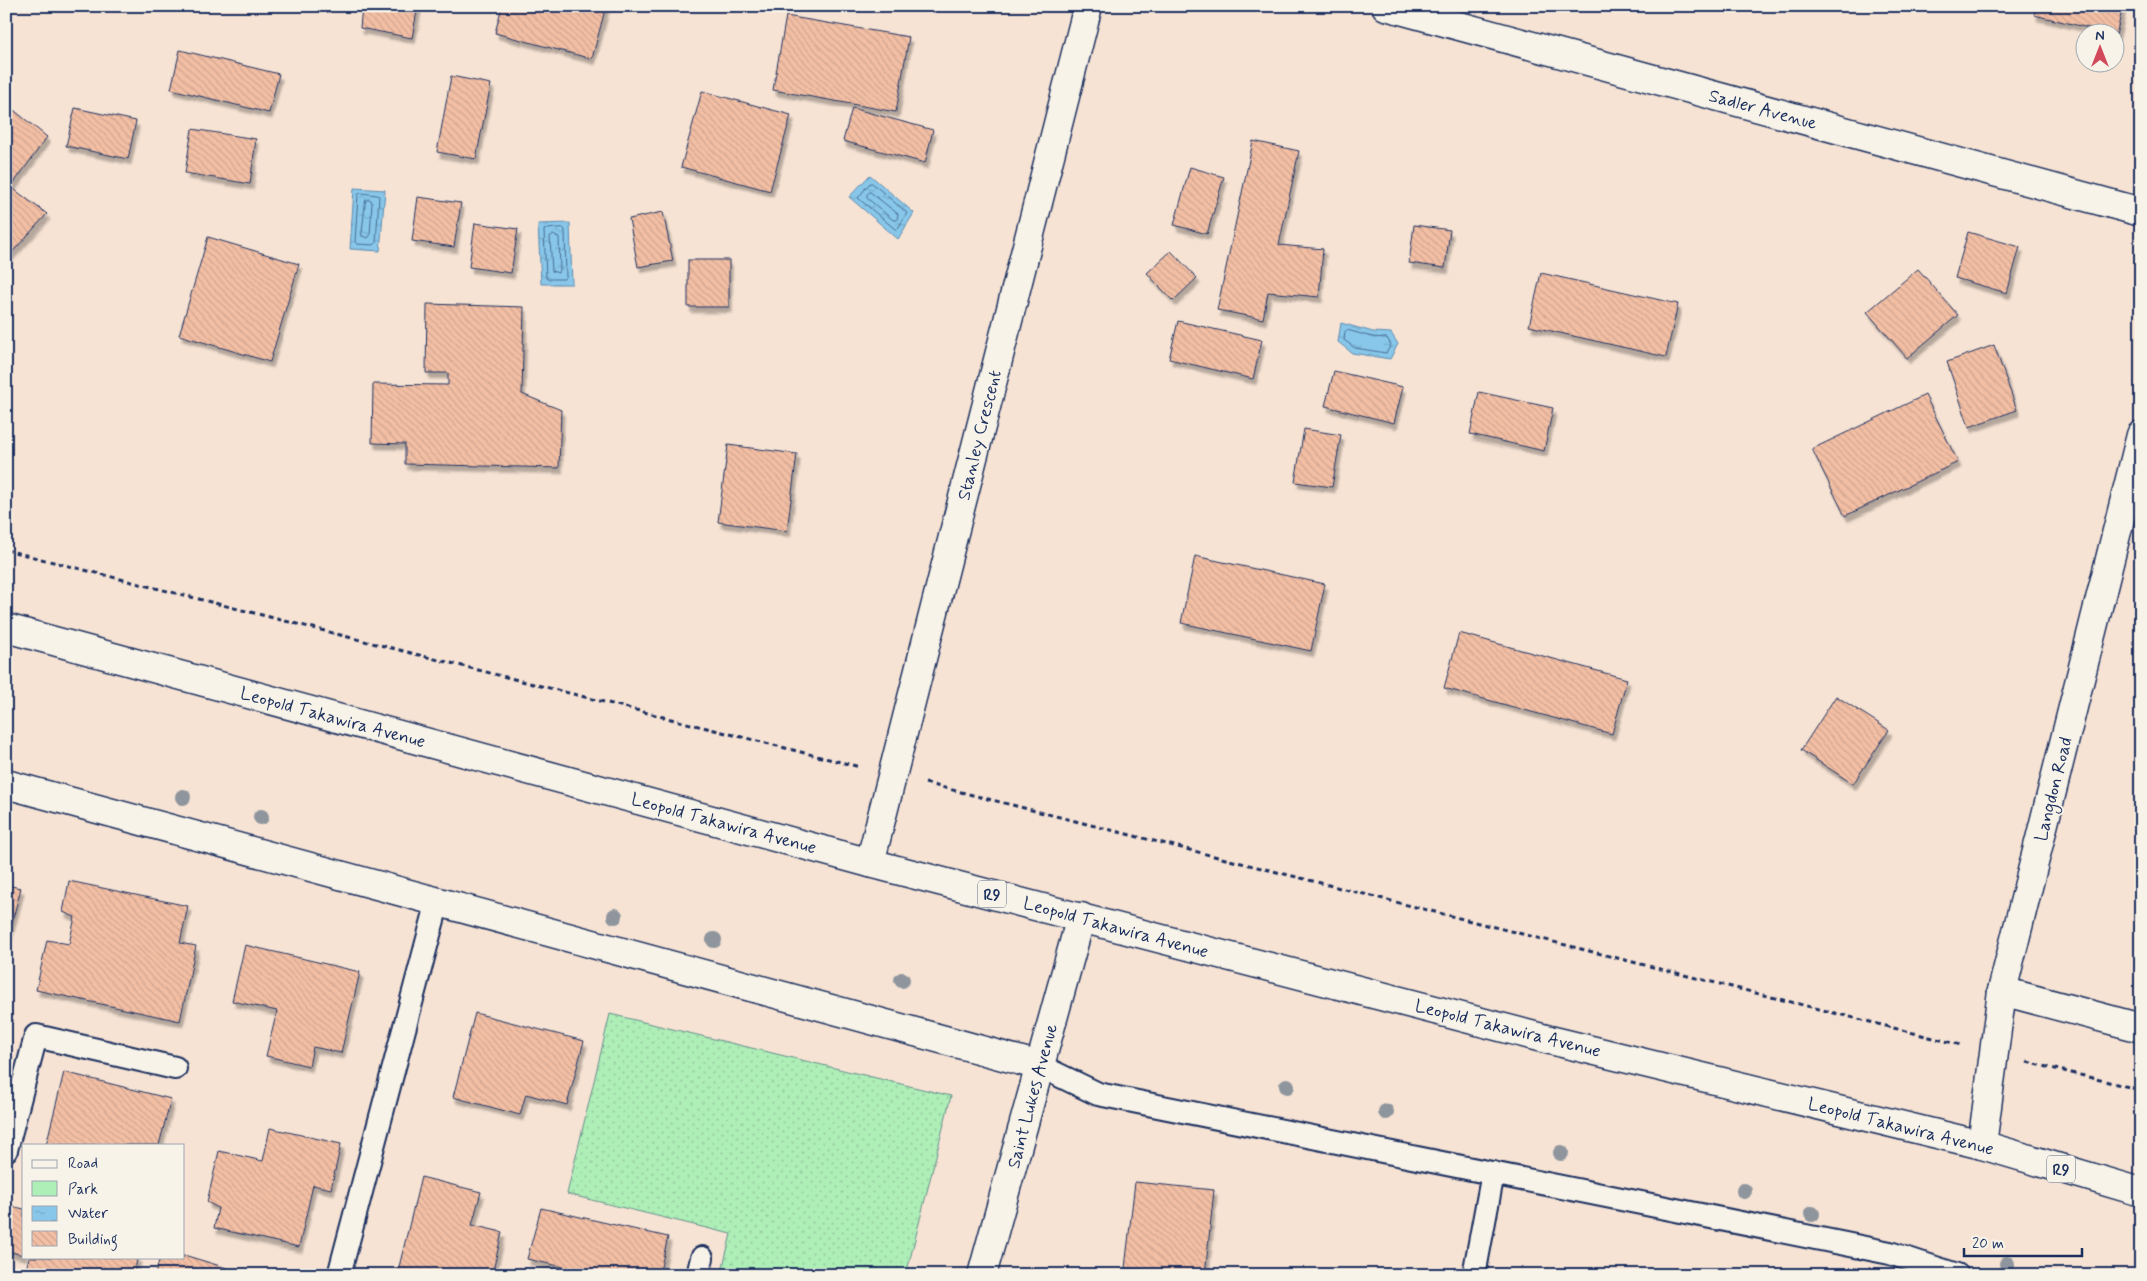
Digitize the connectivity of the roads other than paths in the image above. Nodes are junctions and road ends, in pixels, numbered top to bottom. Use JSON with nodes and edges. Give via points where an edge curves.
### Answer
{"nodes":[{"id":1,"x":1088,"y":6,"type":"edge"},
{"id":2,"x":1386,"y":6,"type":"edge"},
{"id":3,"x":2141,"y":212,"type":"edge"},
{"id":4,"x":2141,"y":435,"type":"edge"},
{"id":5,"x":6,"y":628,"type":"edge"},
{"id":6,"x":6,"y":784,"type":"edge"},
{"id":7,"x":870,"y":863,"type":"junction"},
{"id":8,"x":438,"y":901,"type":"junction"},
{"id":9,"x":1081,"y":918,"type":"junction"},
{"id":10,"x":2002,"y":991,"type":"junction"},
{"id":11,"x":2141,"y":1028,"type":"edge"},
{"id":12,"x":1040,"y":1066,"type":"junction"},
{"id":13,"x":175,"y":1068,"type":"dead end"},
{"id":14,"x":1982,"y":1146,"type":"junction"},
{"id":15,"x":6,"y":1150,"type":"edge"},
{"id":16,"x":1493,"y":1173,"type":"junction"},
{"id":17,"x":2141,"y":1192,"type":"edge"},
{"id":18,"x":339,"y":1275,"type":"edge"},
{"id":19,"x":982,"y":1275,"type":"edge"},
{"id":20,"x":1474,"y":1275,"type":"edge"},
{"id":21,"x":1957,"y":1275,"type":"edge"}],
"edges":[{"from":1,"to":7,"type":"main road","name":"Stanley Crescent"},
{"from":2,"to":3,"type":"main road","name":"Sadler Avenue"},
{"from":4,"to":10,"type":"main road","name":"Langdon Road"},
{"from":5,"to":7,"type":"main road","name":"Leopold Takawira Avenue","number":"R9"},
{"from":6,"to":8,"type":"main road"},
{"from":7,"to":9,"type":"main road","name":"Leopold Takawira Avenue","number":"R9"},
{"from":8,"to":12,"type":"main road"},
{"from":8,"to":18,"type":"lane"},
{"from":9,"to":12,"type":"main road","name":"Saint Lukes Avenue"},
{"from":9,"to":14,"type":"main road","name":"Leopold Takawira Avenue","number":"R9","via":[[1550,1040]]},
{"from":10,"to":11,"type":"main road"},
{"from":10,"to":14,"type":"main road","name":"Langdon Road"},
{"from":12,"to":16,"type":"lane","via":[[1098,1094]]},
{"from":12,"to":19,"type":"main road","name":"Saint Lukes Avenue"},
{"from":13,"to":15,"type":"lane","via":[[36,1036]]},
{"from":14,"to":17,"type":"main road","name":"Leopold Takawira Avenue","number":"R9"},
{"from":16,"to":20,"type":"lane"},
{"from":16,"to":21,"type":"lane","via":[[1890,1253]]}]}
